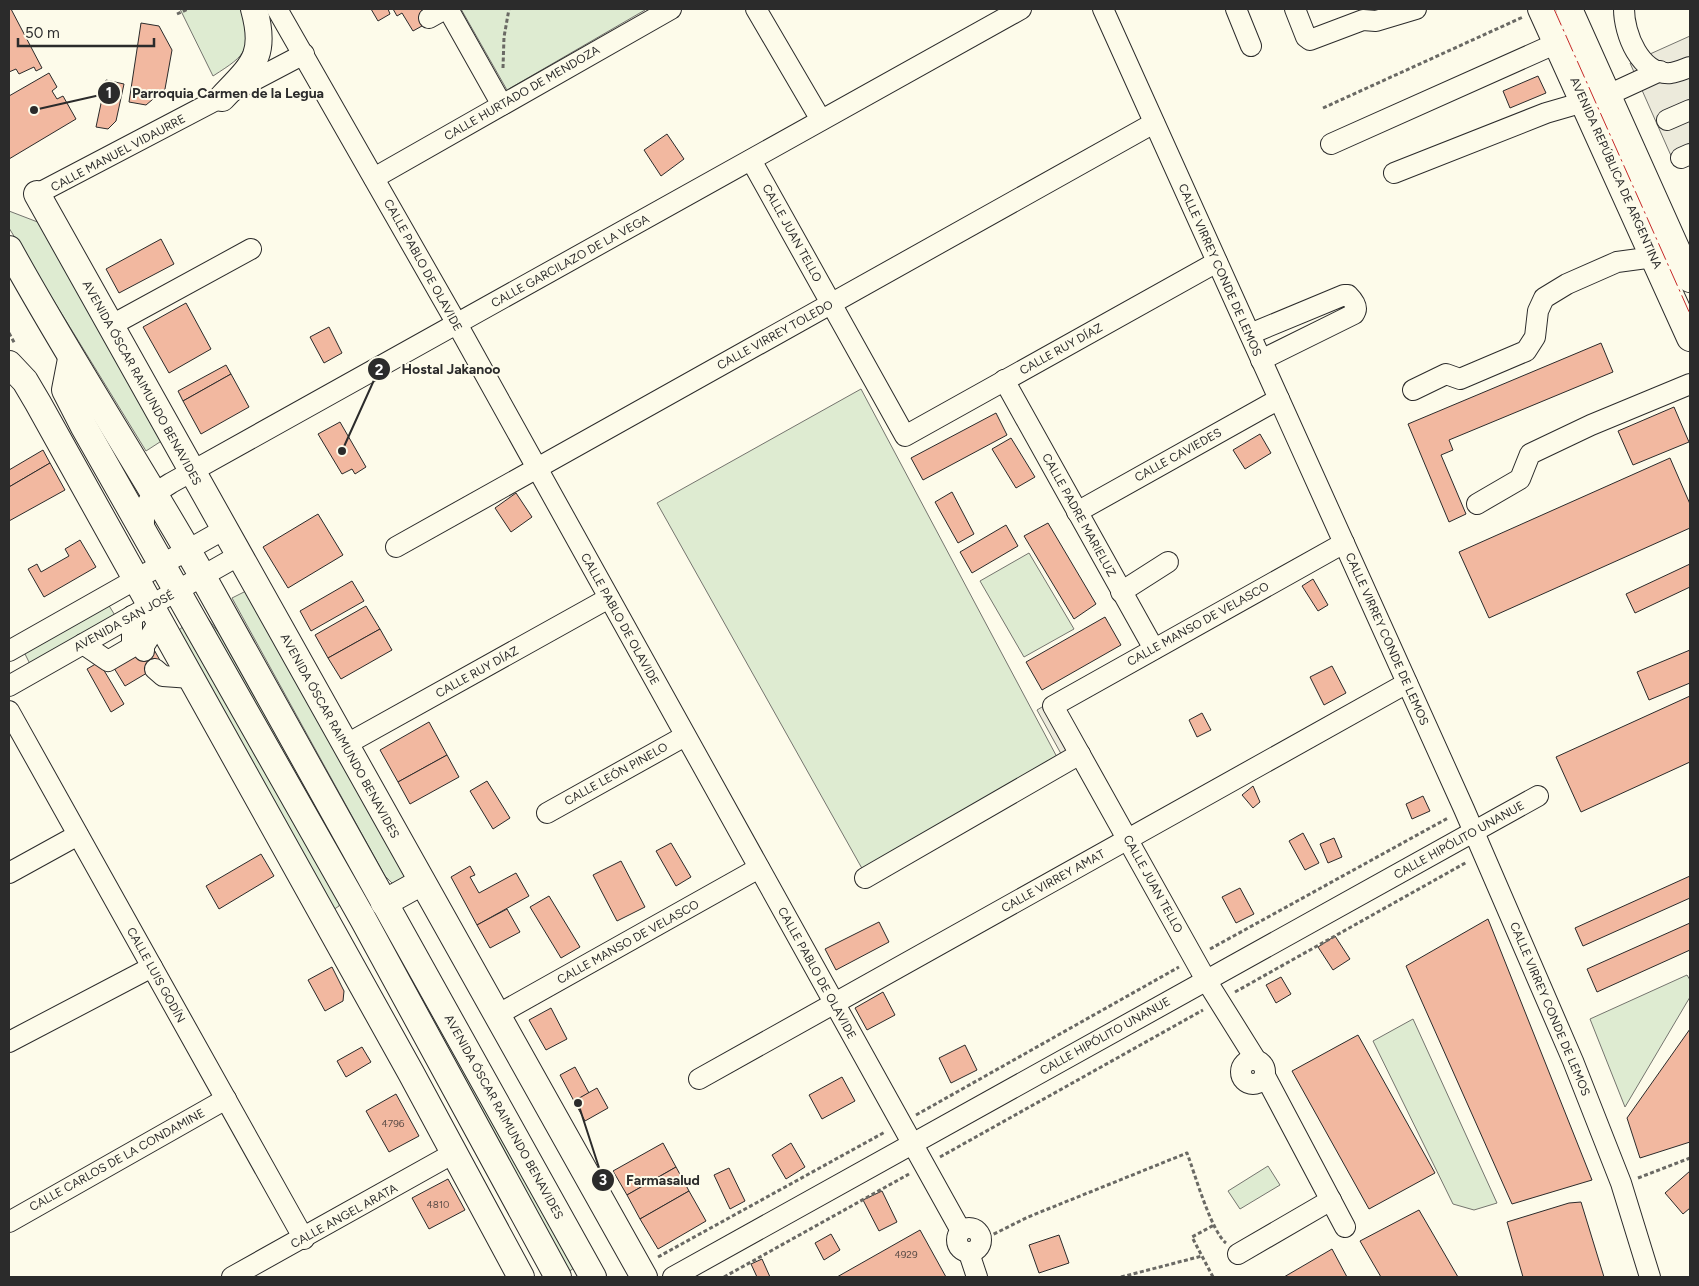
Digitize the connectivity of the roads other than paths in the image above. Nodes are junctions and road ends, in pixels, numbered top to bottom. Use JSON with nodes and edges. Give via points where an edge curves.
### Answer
{"nodes":[{"id":1,"x":254,"y":9,"type":"edge"},
{"id":2,"x":277,"y":9,"type":"edge"},
{"id":3,"x":671,"y":9,"type":"edge"},
{"id":4,"x":756,"y":9,"type":"edge"},
{"id":5,"x":1021,"y":9,"type":"edge"},
{"id":6,"x":1103,"y":9,"type":"edge"},
{"id":7,"x":1236,"y":9,"type":"edge"},
{"id":8,"x":1295,"y":9,"type":"edge"},
{"id":9,"x":1416,"y":9,"type":"edge"},
{"id":10,"x":1541,"y":9,"type":"edge"},
{"id":11,"x":1569,"y":9,"type":"edge"},
{"id":12,"x":1624,"y":9,"type":"edge"},
{"id":13,"x":441,"y":12,"type":"edge"},
{"id":14,"x":1361,"y":14,"type":"edge"},
{"id":15,"x":1557,"y":43,"type":"junction"},
{"id":16,"x":1251,"y":46,"type":"dead end"},
{"id":17,"x":304,"y":54,"type":"junction"},
{"id":18,"x":1690,"y":67,"type":"edge"},
{"id":19,"x":1660,"y":72,"type":"junction"},
{"id":20,"x":222,"y":98,"type":"junction"},
{"id":21,"x":506,"y":103,"type":"junction"},
{"id":22,"x":1601,"y":110,"type":"junction"},
{"id":23,"x":1690,"y":110,"type":"edge"},
{"id":24,"x":821,"y":120,"type":"junction"},
{"id":25,"x":1667,"y":120,"type":"dead end"},
{"id":26,"x":1154,"y":123,"type":"junction"},
{"id":27,"x":1332,"y":144,"type":"dead end"},
{"id":28,"x":751,"y":160,"type":"junction"},
{"id":29,"x":1394,"y":173,"type":"dead end"},
{"id":30,"x":374,"y":178,"type":"junction"},
{"id":31,"x":37,"y":194,"type":"joint"},
{"id":32,"x":1647,"y":211,"type":"junction"},
{"id":33,"x":9,"y":249,"type":"edge"},
{"id":34,"x":251,"y":249,"type":"dead end"},
{"id":35,"x":1654,"y":257,"type":"junction"},
{"id":36,"x":1217,"y":262,"type":"junction"},
{"id":37,"x":1690,"y":279,"type":"edge"},
{"id":38,"x":832,"y":304,"type":"junction"},
{"id":39,"x":457,"y":324,"type":"junction"},
{"id":40,"x":110,"y":326,"type":"junction"},
{"id":41,"x":1250,"y":334,"type":"junction"},
{"id":42,"x":1690,"y":338,"type":"edge"},
{"id":43,"x":71,"y":359,"type":"junction"},
{"id":44,"x":1261,"y":360,"type":"junction"},
{"id":45,"x":9,"y":364,"type":"edge"},
{"id":46,"x":1004,"y":380,"type":"junction"},
{"id":47,"x":1690,"y":384,"type":"edge"},
{"id":48,"x":1413,"y":390,"type":"dead end"},
{"id":49,"x":1278,"y":399,"type":"junction"},
{"id":50,"x":905,"y":436,"type":"joint"},
{"id":51,"x":537,"y":468,"type":"junction"},
{"id":52,"x":192,"y":472,"type":"junction"},
{"id":53,"x":155,"y":493,"type":"junction"},
{"id":54,"x":1477,"y":504,"type":"dead end"},
{"id":55,"x":1077,"y":512,"type":"junction"},
{"id":56,"x":144,"y":530,"type":"junction"},
{"id":57,"x":223,"y":530,"type":"junction"},
{"id":58,"x":1344,"y":543,"type":"junction"},
{"id":59,"x":396,"y":547,"type":"dead end"},
{"id":60,"x":188,"y":550,"type":"junction"},
{"id":61,"x":238,"y":556,"type":"junction"},
{"id":62,"x":1168,"y":562,"type":"dead end"},
{"id":63,"x":163,"y":564,"type":"junction"},
{"id":64,"x":203,"y":577,"type":"junction"},
{"id":65,"x":135,"y":580,"type":"junction"},
{"id":66,"x":178,"y":591,"type":"junction"},
{"id":67,"x":1121,"y":592,"type":"junction"},
{"id":68,"x":609,"y":598,"type":"junction"},
{"id":69,"x":147,"y":615,"type":"junction"},
{"id":70,"x":83,"y":644,"type":"junction"},
{"id":71,"x":140,"y":648,"type":"junction"},
{"id":72,"x":1154,"y":649,"type":"junction"},
{"id":73,"x":9,"y":651,"type":"edge"},
{"id":74,"x":154,"y":669,"type":"dead end"},
{"id":75,"x":191,"y":678,"type":"junction"},
{"id":76,"x":1407,"y":683,"type":"junction"},
{"id":77,"x":9,"y":686,"type":"edge"},
{"id":78,"x":1053,"y":706,"type":"joint"},
{"id":79,"x":9,"y":711,"type":"edge"},
{"id":80,"x":685,"y":736,"type":"junction"},
{"id":81,"x":345,"y":745,"type":"junction"},
{"id":82,"x":1080,"y":754,"type":"junction"},
{"id":83,"x":1538,"y":796,"type":"dead end"},
{"id":84,"x":547,"y":813,"type":"dead end"},
{"id":85,"x":1474,"y":832,"type":"junction"},
{"id":86,"x":78,"y":835,"type":"junction"},
{"id":87,"x":1128,"y":839,"type":"junction"},
{"id":88,"x":759,"y":868,"type":"junction"},
{"id":89,"x":9,"y":873,"type":"edge"},
{"id":90,"x":865,"y":878,"type":"dead end"},
{"id":91,"x":422,"y":882,"type":"junction"},
{"id":92,"x":384,"y":903,"type":"junction"},
{"id":93,"x":363,"y":919,"type":"junction"},
{"id":94,"x":334,"y":934,"type":"junction"},
{"id":95,"x":152,"y":967,"type":"junction"},
{"id":96,"x":1206,"y":980,"type":"junction"},
{"id":97,"x":834,"y":1003,"type":"junction"},
{"id":98,"x":497,"y":1015,"type":"junction"},
{"id":99,"x":9,"y":1042,"type":"edge"},
{"id":100,"x":438,"y":1056,"type":"junction"},
{"id":101,"x":411,"y":1073,"type":"junction"},
{"id":102,"x":699,"y":1079,"type":"dead end"},
{"id":103,"x":226,"y":1100,"type":"junction"},
{"id":104,"x":912,"y":1144,"type":"junction"},
{"id":105,"x":454,"y":1153,"type":"junction"},
{"id":106,"x":1331,"y":1200,"type":"junction"},
{"id":107,"x":9,"y":1222,"type":"edge"},
{"id":108,"x":1345,"y":1226,"type":"dead end"},
{"id":109,"x":304,"y":1239,"type":"junction"},
{"id":110,"x":1238,"y":1254,"type":"road end"},
{"id":111,"x":649,"y":1268,"type":"edge"},
{"id":112,"x":519,"y":1276,"type":"edge"},
{"id":113,"x":232,"y":1277,"type":"edge"},
{"id":114,"x":558,"y":1277,"type":"edge"},
{"id":115,"x":593,"y":1277,"type":"edge"},
{"id":116,"x":673,"y":1277,"type":"edge"},
{"id":117,"x":977,"y":1277,"type":"edge"},
{"id":118,"x":1650,"y":1277,"type":"edge"}],
"edges":[{"from":1,"to":20,"type":"main road","via":[[259,49],[251,67]]},
{"from":2,"to":17,"type":"street","name":"CALLE PABLO DE OLAVIDE"},
{"from":3,"to":21,"type":"street","name":"CALLE HURTADO DE MENDOZA"},
{"from":4,"to":24,"type":"street"},
{"from":5,"to":24,"type":"street","name":"CALLE GARCILAZO DE LA VEGA"},
{"from":6,"to":26,"type":"street","name":"CALLE VIRREY CONDE DE LEMOS"},
{"from":7,"to":16,"type":"street"},
{"from":8,"to":14,"type":"street","via":[[1310,40]]},
{"from":9,"to":14,"type":"street","via":[[1376,21]]},
{"from":10,"to":15,"type":"main road","name":"AVENIDA REPÚBLICA DE ARGENTINA"},
{"from":11,"to":22,"type":"main road","name":"AVENIDA REPÚBLICA DE ARGENTINA"},
{"from":12,"to":19,"type":"street","via":[[1624,20],[1643,62]]},
{"from":13,"to":21,"type":"street"},
{"from":15,"to":22,"type":"main road","name":"AVENIDA REPÚBLICA DE ARGENTINA"},
{"from":15,"to":27,"type":"street"},
{"from":17,"to":20,"type":"street","name":"CALLE MANUEL VIDAURRE"},
{"from":17,"to":30,"type":"street","name":"CALLE PABLO DE OLAVIDE"},
{"from":18,"to":19,"type":"street","via":[[1670,73]]},
{"from":19,"to":22,"type":"street"},
{"from":20,"to":31,"type":"street","name":"CALLE MANUEL VIDAURRE"},
{"from":21,"to":30,"type":"street","name":"CALLE HURTADO DE MENDOZA"},
{"from":22,"to":29,"type":"street","via":[[1546,113]]},
{"from":22,"to":32,"type":"main road","name":"AVENIDA REPÚBLICA DE ARGENTINA"},
{"from":23,"to":25,"type":"street"},
{"from":24,"to":28,"type":"street","name":"CALLE GARCILAZO DE LA VEGA"},
{"from":26,"to":36,"type":"street","name":"CALLE VIRREY CONDE DE LEMOS"},
{"from":26,"to":38,"type":"street","name":"CALLE VIRREY TOLEDO"},
{"from":28,"to":38,"type":"street","name":"CALLE JUAN TELLO"},
{"from":28,"to":39,"type":"street","name":"CALLE GARCILAZO DE LA VEGA"},
{"from":30,"to":39,"type":"street","name":"CALLE PABLO DE OLAVIDE"},
{"from":31,"to":40,"type":"main road","name":"AVENIDA ÓSCAR RAIMUNDO BENAVIDES"},
{"from":32,"to":35,"type":"main road","name":"AVENIDA REPÚBLICA DE ARGENTINA"},
{"from":32,"to":37,"type":"main road","name":"AVENIDA REPÚBLICA DE ARGENTINA"},
{"from":33,"to":43,"type":"main road","name":"AVENIDA ÓSCAR RAIMUNDO BENAVIDES"},
{"from":34,"to":40,"type":"street"},
{"from":35,"to":42,"type":"main road","name":"AVENIDA REPÚBLICA DE ARGENTINA"},
{"from":35,"to":48,"type":"street","via":[[1617,262],[1544,298],[1538,311],[1534,337],[1526,351],[1460,379],[1446,374]]},
{"from":36,"to":41,"type":"street","name":"CALLE VIRREY CONDE DE LEMOS"},
{"from":36,"to":46,"type":"street","name":"CALLE RUY DÍAZ"},
{"from":38,"to":50,"type":"street","name":"CALLE JUAN TELLO"},
{"from":38,"to":51,"type":"street","name":"CALLE VIRREY TOLEDO"},
{"from":39,"to":51,"type":"street","name":"CALLE PABLO DE OLAVIDE"},
{"from":39,"to":52,"type":"street","name":"CALLE GARCILAZO DE LA VEGA"},
{"from":40,"to":52,"type":"main road","name":"AVENIDA ÓSCAR RAIMUNDO BENAVIDES"},
{"from":41,"to":44,"type":"street","name":"CALLE VIRREY CONDE DE LEMOS"},
{"from":41,"to":44,"type":"street","via":[[1344,295],[1353,299],[1354,314]]},
{"from":43,"to":53,"type":"main road","name":"AVENIDA ÓSCAR RAIMUNDO BENAVIDES"},
{"from":43,"to":56,"type":"main road","via":[[65,390]]},
{"from":44,"to":49,"type":"street","name":"CALLE VIRREY CONDE DE LEMOS"},
{"from":45,"to":65,"type":"main road","via":[[38,402]]},
{"from":46,"to":50,"type":"street","name":"CALLE RUY DÍAZ"},
{"from":46,"to":55,"type":"street","name":"CALLE PADRE MARIELUZ"},
{"from":47,"to":54,"type":"street","via":[[1530,454],[1520,479]]},
{"from":49,"to":55,"type":"street","name":"CALLE CAVIEDES"},
{"from":49,"to":58,"type":"street","name":"CALLE VIRREY CONDE DE LEMOS"},
{"from":51,"to":59,"type":"street","name":"CALLE VIRREY TOLEDO"},
{"from":51,"to":68,"type":"street","name":"CALLE PABLO DE OLAVIDE"},
{"from":52,"to":53,"type":"street","name":"CALLE GARCILAZO DE LA VEGA"},
{"from":52,"to":57,"type":"main road","name":"AVENIDA ÓSCAR RAIMUNDO BENAVIDES"},
{"from":53,"to":56,"type":"street","via":[[143,513]]},
{"from":53,"to":60,"type":"main road","name":"AVENIDA ÓSCAR RAIMUNDO BENAVIDES"},
{"from":55,"to":67,"type":"street","name":"CALLE PADRE MARIELUZ"},
{"from":56,"to":63,"type":"main road"},
{"from":57,"to":60,"type":"street"},
{"from":57,"to":61,"type":"main road","name":"AVENIDA ÓSCAR RAIMUNDO BENAVIDES"},
{"from":58,"to":72,"type":"street","name":"CALLE MANSO DE VELASCO"},
{"from":58,"to":76,"type":"street","name":"CALLE VIRREY CONDE DE LEMOS"},
{"from":60,"to":63,"type":"street"},
{"from":60,"to":64,"type":"main road","name":"AVENIDA ÓSCAR RAIMUNDO BENAVIDES"},
{"from":61,"to":64,"type":"street","name":"AVENIDA SAN JOSÉ"},
{"from":61,"to":81,"type":"main road","name":"AVENIDA ÓSCAR RAIMUNDO BENAVIDES"},
{"from":62,"to":67,"type":"street"},
{"from":63,"to":65,"type":"street"},
{"from":63,"to":66,"type":"main road"},
{"from":64,"to":66,"type":"street","name":"AVENIDA SAN JOSÉ"},
{"from":64,"to":92,"type":"main road","name":"AVENIDA ÓSCAR RAIMUNDO BENAVIDES"},
{"from":65,"to":69,"type":"main road"},
{"from":65,"to":73,"type":"street"},
{"from":66,"to":69,"type":"street","name":"AVENIDA SAN JOSÉ"},
{"from":66,"to":93,"type":"main road"},
{"from":67,"to":72,"type":"street","name":"CALLE PADRE MARIELUZ"},
{"from":68,"to":80,"type":"street","name":"CALLE PABLO DE OLAVIDE"},
{"from":68,"to":81,"type":"street","name":"CALLE RUY DÍAZ"},
{"from":69,"to":70,"type":"street","name":"AVENIDA SAN JOSÉ"},
{"from":69,"to":71,"type":"street"},
{"from":69,"to":71,"type":"street"},
{"from":69,"to":75,"type":"main road"},
{"from":70,"to":71,"type":"street","via":[[108,661]]},
{"from":70,"to":77,"type":"street","name":"AVENIDA SAN JOSÉ"},
{"from":72,"to":78,"type":"street","name":"CALLE MANSO DE VELASCO"},
{"from":74,"to":75,"type":"street","via":[[163,676]]},
{"from":75,"to":94,"type":"main road"},
{"from":76,"to":85,"type":"street","name":"CALLE VIRREY CONDE DE LEMOS"},
{"from":76,"to":87,"type":"street","name":"CALLE VIRREY AMAT"},
{"from":78,"to":82,"type":"street","name":"CALLE JUAN TELLO"},
{"from":79,"to":86,"type":"street","name":"CALLE LUIS GODÍN"},
{"from":80,"to":84,"type":"street","name":"CALLE LEÓN PINELO"},
{"from":80,"to":88,"type":"street","name":"CALLE PABLO DE OLAVIDE"},
{"from":81,"to":91,"type":"main road","name":"AVENIDA ÓSCAR RAIMUNDO BENAVIDES"},
{"from":82,"to":87,"type":"street","name":"CALLE JUAN TELLO"},
{"from":82,"to":90,"type":"street"},
{"from":83,"to":85,"type":"street","name":"CALLE HIPÓLITO UNANUE"},
{"from":85,"to":96,"type":"street","name":"CALLE HIPÓLITO UNANUE"},
{"from":85,"to":118,"type":"street","name":"CALLE VIRREY CONDE DE LEMOS","via":[[1573,1061],[1621,1183]]},
{"from":86,"to":89,"type":"street"},
{"from":86,"to":95,"type":"street","name":"CALLE LUIS GODÍN"},
{"from":87,"to":96,"type":"street","name":"CALLE JUAN TELLO"},
{"from":87,"to":97,"type":"street","name":"CALLE VIRREY AMAT"},
{"from":88,"to":97,"type":"street","name":"CALLE PABLO DE OLAVIDE"},
{"from":88,"to":98,"type":"street","name":"CALLE MANSO DE VELASCO"},
{"from":91,"to":92,"type":"main road"},
{"from":91,"to":98,"type":"main road","name":"AVENIDA ÓSCAR RAIMUNDO BENAVIDES"},
{"from":92,"to":115,"type":"main road","name":"AVENIDA ÓSCAR RAIMUNDO BENAVIDES"},
{"from":93,"to":94,"type":"main road"},
{"from":93,"to":100,"type":"main road"},
{"from":94,"to":101,"type":"main road"},
{"from":95,"to":99,"type":"street"},
{"from":95,"to":103,"type":"street","name":"CALLE LUIS GODÍN"},
{"from":96,"to":104,"type":"street","name":"CALLE HIPÓLITO UNANUE"},
{"from":96,"to":106,"type":"street","name":"CALLE JUAN TELLO","via":[[1260,1068]]},
{"from":97,"to":102,"type":"street","name":"CALLE VIRREY AMAT"},
{"from":97,"to":104,"type":"street","name":"CALLE PABLO DE OLAVIDE"},
{"from":98,"to":111,"type":"main road","name":"AVENIDA ÓSCAR RAIMUNDO BENAVIDES"},
{"from":100,"to":101,"type":"main road"},
{"from":100,"to":114,"type":"main road"},
{"from":101,"to":105,"type":"main road"},
{"from":103,"to":107,"type":"street","name":"CALLE CARLOS DE LA CONDAMINE"},
{"from":103,"to":109,"type":"street","name":"CALLE LUIS GODÍN"},
{"from":104,"to":116,"type":"street","name":"CALLE HIPÓLITO UNANUE"},
{"from":104,"to":117,"type":"street","name":"CALLE PABLO DE OLAVIDE","via":[[961,1231],[957,1237],[958,1244],[962,1250],[975,1246]]},
{"from":105,"to":109,"type":"street","name":"CALLE ANGEL ARATA"},
{"from":105,"to":112,"type":"main road"},
{"from":106,"to":108,"type":"street","name":"CALLE JUAN TELLO"},
{"from":106,"to":110,"type":"street"},
{"from":109,"to":113,"type":"street","name":"CALLE ANGEL ARATA"}]}
